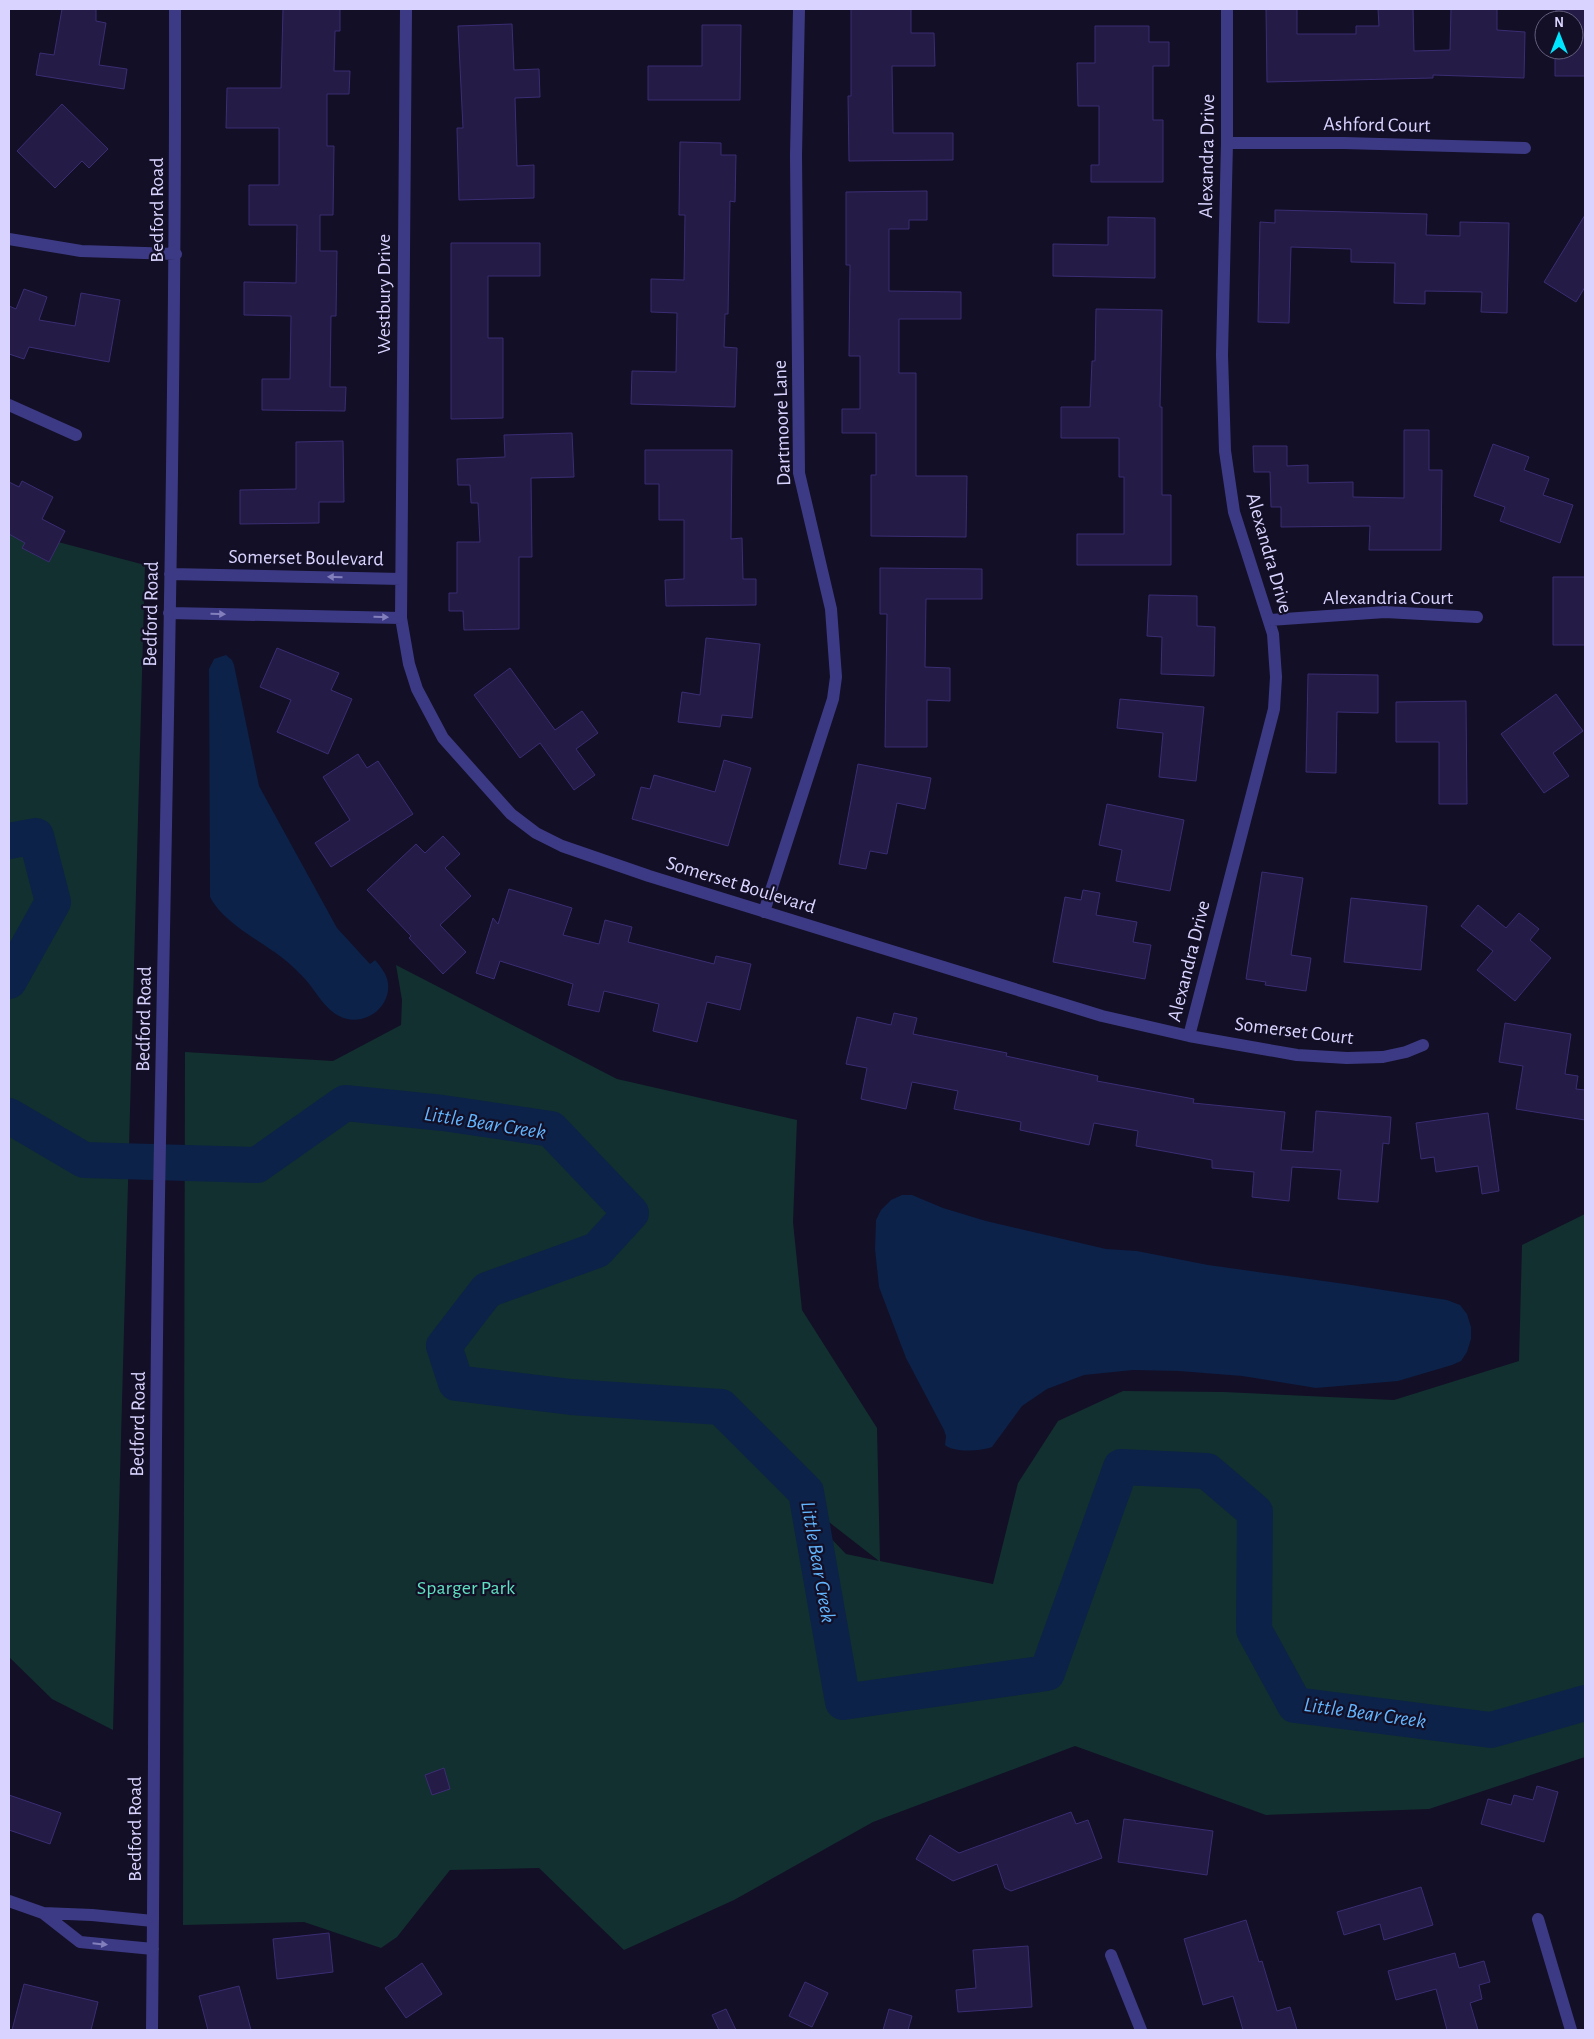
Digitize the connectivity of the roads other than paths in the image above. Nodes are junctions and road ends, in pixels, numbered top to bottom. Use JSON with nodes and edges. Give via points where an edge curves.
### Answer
{"nodes":[{"id":1,"x":175,"y":9,"type":"edge"},
{"id":2,"x":406,"y":9,"type":"edge"},
{"id":3,"x":799,"y":9,"type":"edge"},
{"id":4,"x":1227,"y":9,"type":"edge"},
{"id":5,"x":1227,"y":143,"type":"junction"},
{"id":6,"x":1526,"y":148,"type":"dead end"},
{"id":7,"x":9,"y":239,"type":"edge"},
{"id":8,"x":176,"y":254,"type":"junction"},
{"id":9,"x":9,"y":405,"type":"edge"},
{"id":10,"x":76,"y":435,"type":"dead end"},
{"id":11,"x":170,"y":574,"type":"junction"},
{"id":12,"x":401,"y":579,"type":"junction"},
{"id":13,"x":169,"y":614,"type":"junction"},
{"id":14,"x":1477,"y":616,"type":"dead end"},
{"id":15,"x":401,"y":618,"type":"junction"},
{"id":16,"x":1269,"y":620,"type":"junction"},
{"id":17,"x":764,"y":912,"type":"junction"},
{"id":18,"x":1189,"y":1036,"type":"junction"},
{"id":19,"x":1423,"y":1046,"type":"dead end"},
{"id":20,"x":9,"y":1901,"type":"edge"},
{"id":21,"x":43,"y":1913,"type":"junction"},
{"id":22,"x":1538,"y":1919,"type":"dead end"},
{"id":23,"x":154,"y":1921,"type":"junction"},
{"id":24,"x":153,"y":1949,"type":"junction"},
{"id":25,"x":1111,"y":1955,"type":"dead end"},
{"id":26,"x":152,"y":2030,"type":"edge"},
{"id":27,"x":1140,"y":2030,"type":"edge"},
{"id":28,"x":1572,"y":2030,"type":"edge"}],
"edges":[{"from":1,"to":8,"type":"street","name":"Bedford Road"},
{"from":2,"to":12,"type":"street","name":"Westbury Drive"},
{"from":3,"to":17,"type":"street","name":"Dartmoore Lane","via":[[796,165],[799,473],[831,609],[836,677],[833,699]]},
{"from":4,"to":5,"type":"street","name":"Alexandra Drive"},
{"from":5,"to":6,"type":"street","name":"Ashford Court"},
{"from":5,"to":16,"type":"street","name":"Alexandra Drive","via":[[1222,355],[1225,451],[1234,512]]},
{"from":7,"to":8,"type":"street","via":[[81,251]]},
{"from":8,"to":11,"type":"street","name":"Bedford Road"},
{"from":9,"to":10,"type":"street"},
{"from":12,"to":11,"type":"street","name":"Somerset Boulevard","one_way":true},
{"from":11,"to":13,"type":"street","name":"Bedford Road"},
{"from":12,"to":15,"type":"street","name":"Somerset Boulevard"},
{"from":13,"to":15,"type":"street","one_way":true},
{"from":13,"to":23,"type":"street","name":"Bedford Road","via":[[153,1679]]},
{"from":14,"to":16,"type":"street","name":"Alexandria Court","via":[[1385,612]]},
{"from":15,"to":17,"type":"street","name":"Somerset Boulevard","via":[[417,689],[443,738],[511,814],[536,833],[562,846]]},
{"from":16,"to":18,"type":"street","name":"Alexandra Drive","via":[[1276,677],[1274,709]]},
{"from":17,"to":18,"type":"street","name":"Somerset Boulevard","via":[[1102,1016]]},
{"from":18,"to":19,"type":"street","name":"Somerset Court","via":[[1297,1055],[1347,1058],[1383,1057]]},
{"from":20,"to":21,"type":"street"},
{"from":21,"to":23,"type":"street"},
{"from":21,"to":24,"type":"street","one_way":true,"via":[[80,1942]]},
{"from":22,"to":28,"type":"street"},
{"from":23,"to":24,"type":"street","name":"Bedford Road"},
{"from":24,"to":26,"type":"street","name":"Bedford Road"},
{"from":25,"to":27,"type":"street"}]}
